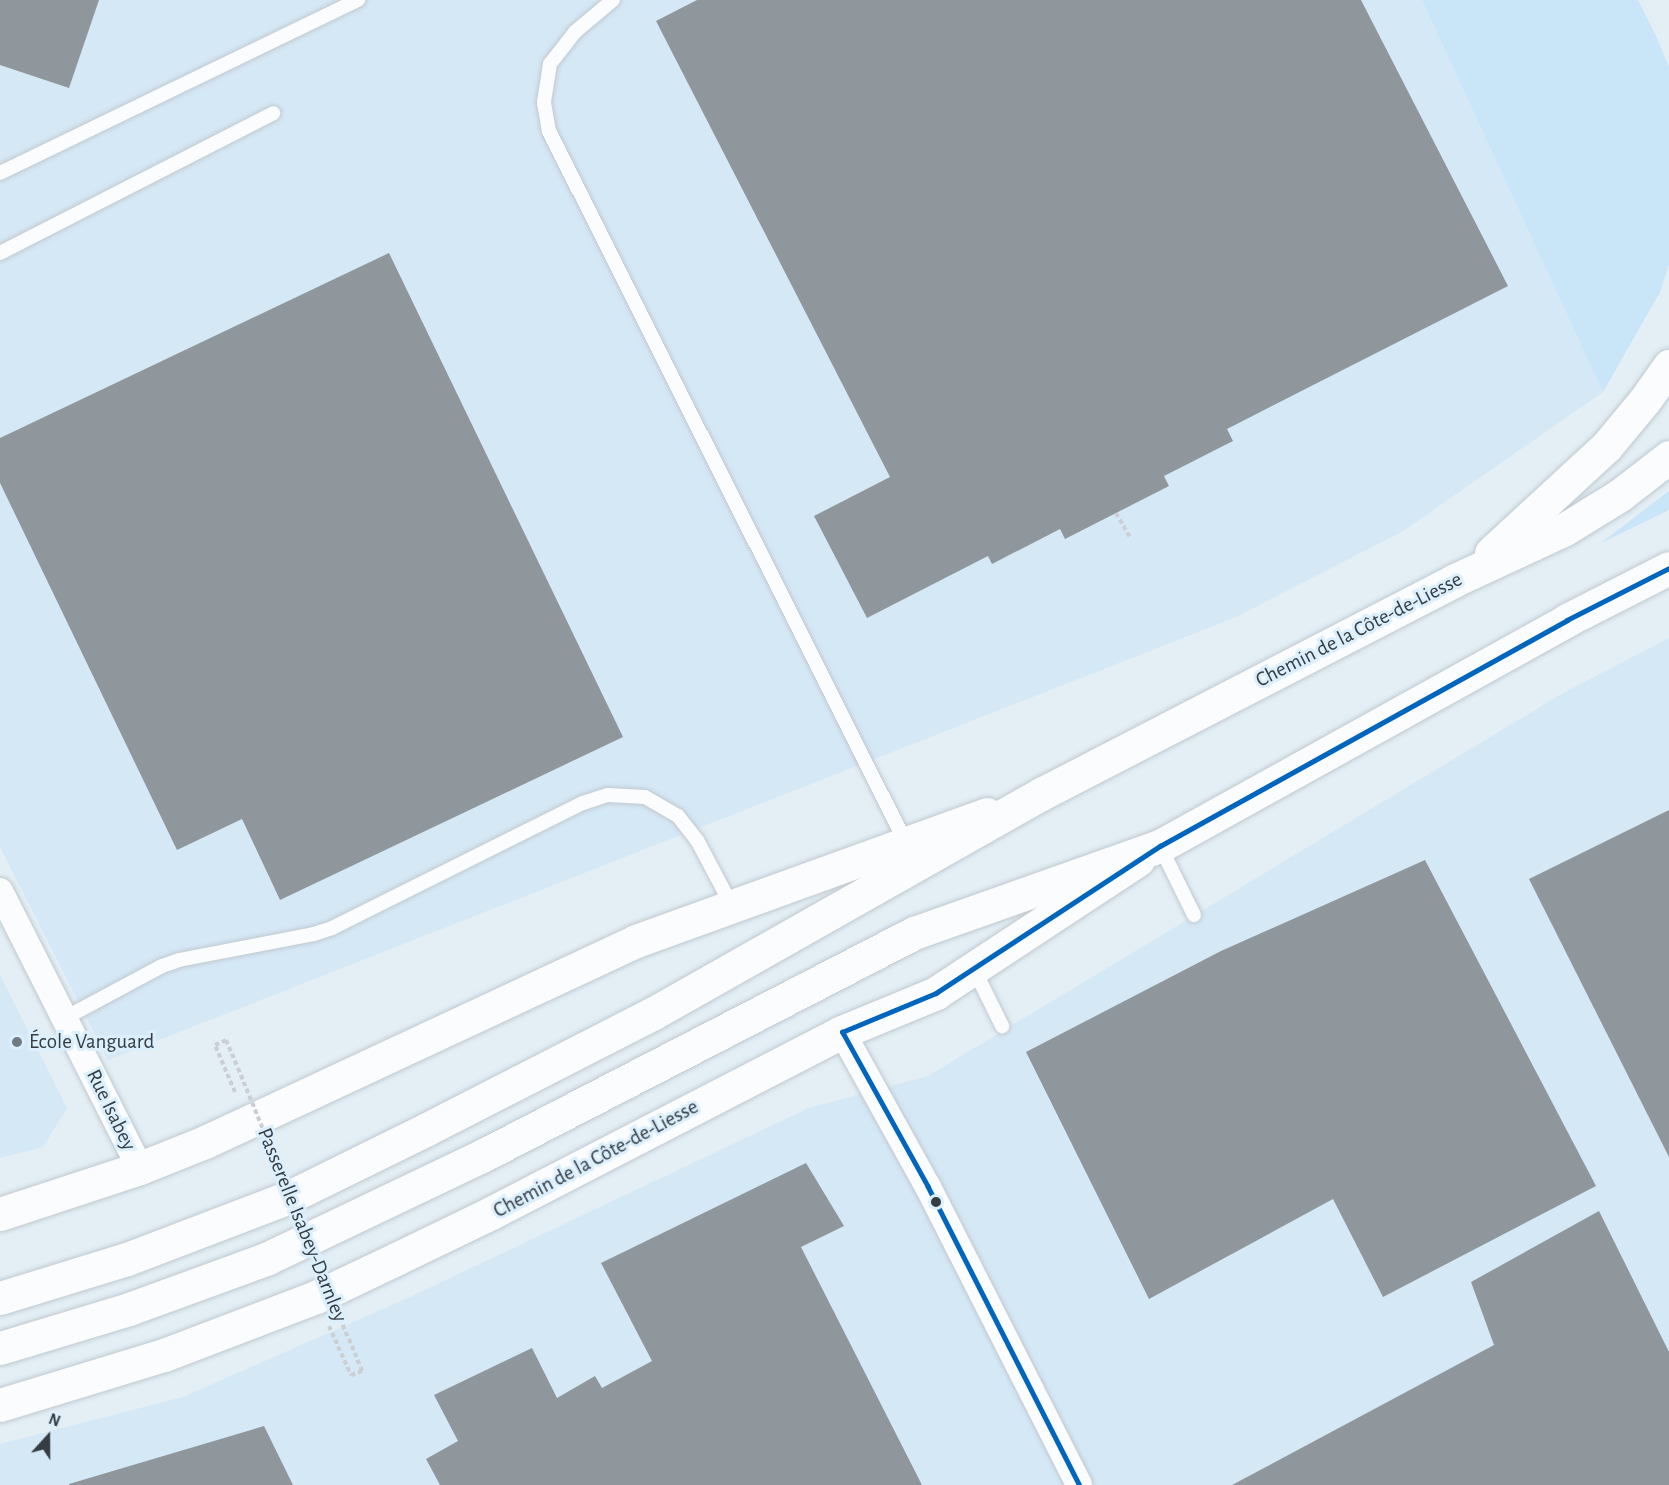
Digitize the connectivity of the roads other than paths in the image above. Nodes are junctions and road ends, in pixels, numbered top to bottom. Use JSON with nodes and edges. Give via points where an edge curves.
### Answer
{"nodes":[{"id":1,"x":358,"y":0,"type":"edge"},
{"id":2,"x":613,"y":0,"type":"edge"},
{"id":3,"x":273,"y":113,"type":"dead end"},
{"id":4,"x":0,"y":173,"type":"edge"},
{"id":5,"x":0,"y":253,"type":"edge"},
{"id":6,"x":1669,"y":366,"type":"edge"},
{"id":7,"x":1669,"y":458,"type":"edge"},
{"id":8,"x":1665,"y":574,"type":"edge"},
{"id":9,"x":1453,"y":581,"type":"junction"},
{"id":10,"x":1043,"y":793,"type":"junction"},
{"id":11,"x":906,"y":844,"type":"junction"},
{"id":12,"x":1160,"y":846,"type":"junction"},
{"id":13,"x":0,"y":891,"type":"edge"},
{"id":14,"x":732,"y":906,"type":"junction"},
{"id":15,"x":1194,"y":915,"type":"dead end"},
{"id":16,"x":974,"y":969,"type":"junction"},
{"id":17,"x":65,"y":1018,"type":"junction"},
{"id":18,"x":1002,"y":1026,"type":"dead end"},
{"id":19,"x":842,"y":1032,"type":"junction"},
{"id":20,"x":140,"y":1168,"type":"junction"},
{"id":21,"x":0,"y":1214,"type":"edge"},
{"id":22,"x":0,"y":1298,"type":"edge"},
{"id":23,"x":0,"y":1348,"type":"edge"},
{"id":24,"x":0,"y":1405,"type":"edge"},
{"id":25,"x":1078,"y":1485,"type":"edge"}],
"edges":[{"from":1,"to":4,"type":"lane"},
{"from":2,"to":11,"type":"lane","via":[[566,42],[550,64],[544,103],[549,131]]},
{"from":3,"to":5,"type":"lane"},
{"from":6,"to":9,"type":"main road","via":[[1624,427],[1583,471],[1505,542]]},
{"from":7,"to":9,"type":"main road","name":"Chemin de la Côte-de-Liesse","via":[[1565,529]]},
{"from":8,"to":12,"type":"main road","name":"Chemin de la Côte-de-Liesse","via":[[1567,620]]},
{"from":9,"to":10,"type":"main road","name":"Chemin de la Côte-de-Liesse"},
{"from":10,"to":11,"type":"main road","name":"Chemin de la Côte-de-Liesse"},
{"from":10,"to":22,"type":"main road","name":"Chemin de la Côte-de-Liesse","via":[[652,1014],[287,1198],[127,1259]]},
{"from":11,"to":14,"type":"main road","name":"Chemin de la Côte-de-Liesse"},
{"from":12,"to":15,"type":"lane"},
{"from":12,"to":16,"type":"main road","name":"Chemin de la Côte-de-Liesse"},
{"from":12,"to":23,"type":"main road","name":"Chemin de la Côte-de-Liesse","via":[[914,933],[460,1166],[268,1258],[129,1309]]},
{"from":13,"to":17,"type":"street","name":"Rue Isabey"},
{"from":14,"to":17,"type":"lane","via":[[697,840],[678,816],[645,797],[608,795],[583,803],[332,928],[179,960]]},
{"from":14,"to":20,"type":"main road","name":"Chemin de la Côte-de-Liesse","via":[[636,942],[248,1123]]},
{"from":16,"to":18,"type":"lane"},
{"from":16,"to":19,"type":"main road","name":"Chemin de la Côte-de-Liesse","via":[[936,993]]},
{"from":17,"to":20,"type":"street","name":"Rue Isabey"},
{"from":19,"to":24,"type":"main road","name":"Chemin de la Côte-de-Liesse","via":[[492,1213],[316,1297],[164,1355]]},
{"from":19,"to":25,"type":"street","via":[[928,1188]]},
{"from":20,"to":21,"type":"main road","name":"Chemin de la Côte-de-Liesse"}]}
